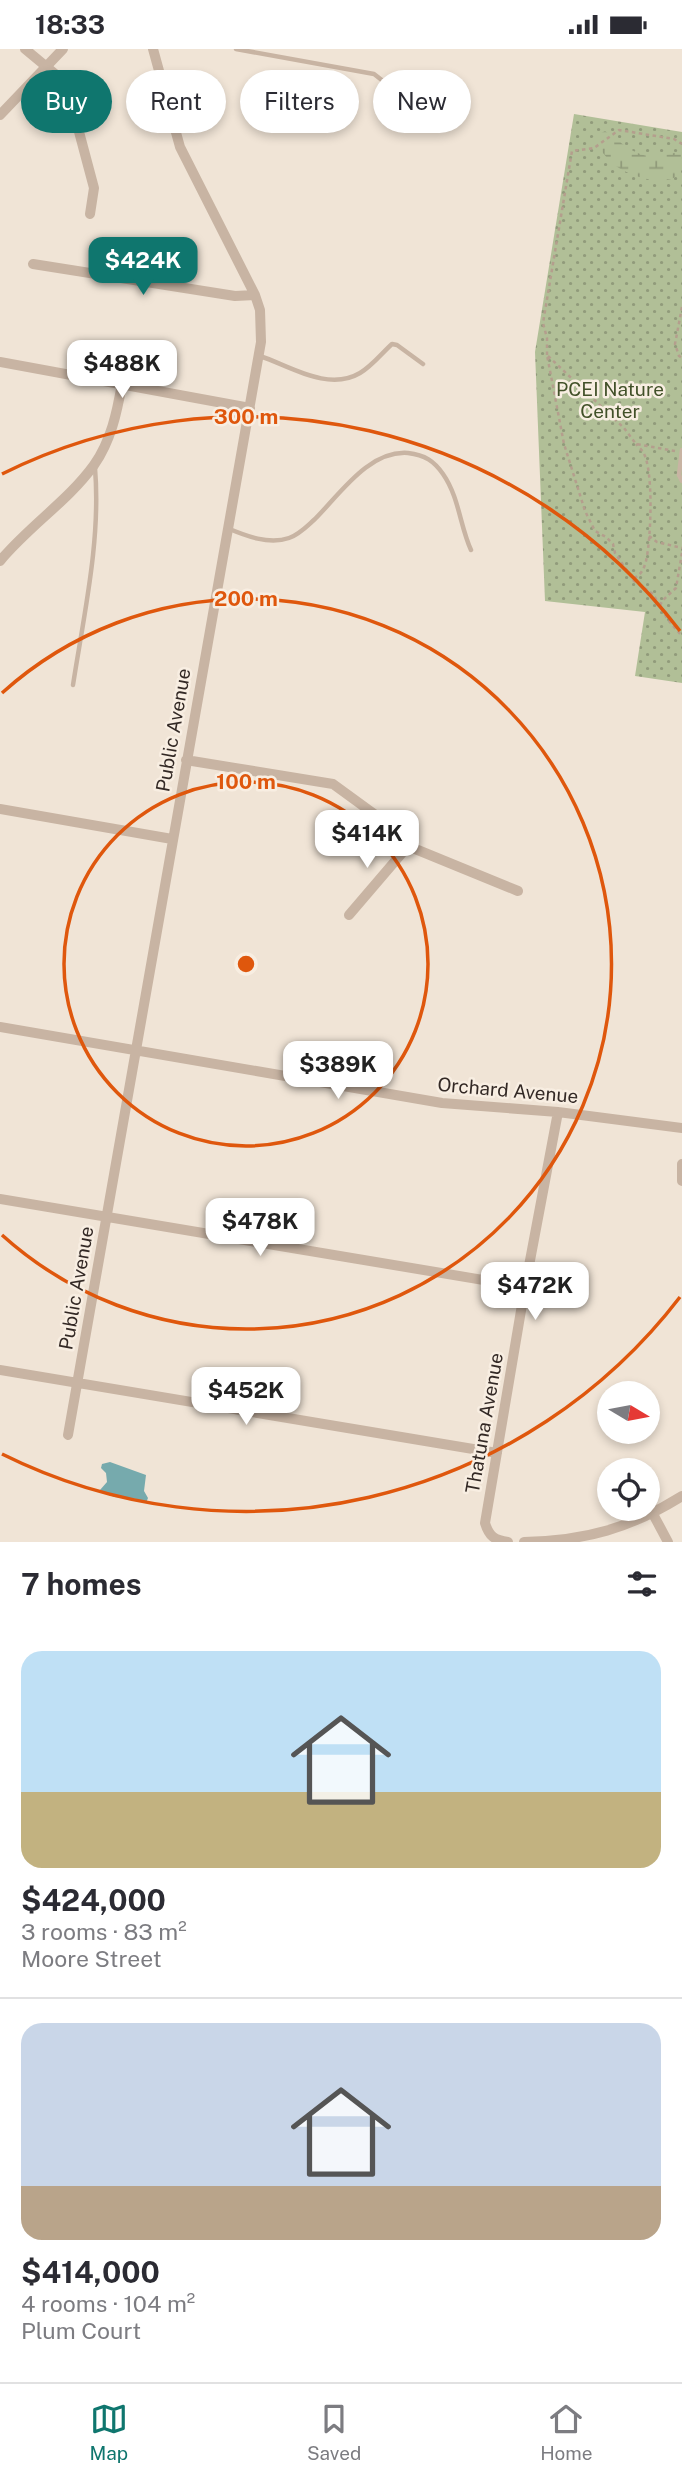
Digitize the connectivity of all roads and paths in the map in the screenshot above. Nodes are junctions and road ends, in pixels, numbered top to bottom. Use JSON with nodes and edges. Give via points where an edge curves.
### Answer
{"nodes":[{"id":1,"x":25,"y":49,"type":"edge"},
{"id":2,"x":63,"y":49,"type":"edge"},
{"id":3,"x":153,"y":49,"type":"edge"},
{"id":4,"x":236,"y":49,"type":"edge"},
{"id":5,"x":47,"y":66,"type":"junction"},
{"id":6,"x":373,"y":74,"type":"edge"},
{"id":7,"x":0,"y":115,"type":"edge"},
{"id":8,"x":682,"y":145,"type":"edge"},
{"id":9,"x":90,"y":214,"type":"dead end"},
{"id":10,"x":33,"y":264,"type":"dead end"},
{"id":11,"x":255,"y":295,"type":"junction"},
{"id":12,"x":682,"y":307,"type":"edge"},
{"id":13,"x":547,"y":355,"type":"junction"},
{"id":14,"x":260,"y":356,"type":"junction"},
{"id":15,"x":682,"y":358,"type":"edge"},
{"id":16,"x":0,"y":362,"type":"edge"},
{"id":17,"x":423,"y":364,"type":"dead end"},
{"id":18,"x":122,"y":384,"type":"junction"},
{"id":19,"x":250,"y":408,"type":"junction"},
{"id":20,"x":636,"y":444,"type":"junction"},
{"id":21,"x":682,"y":451,"type":"edge"},
{"id":22,"x":94,"y":464,"type":"junction"},
{"id":23,"x":682,"y":481,"type":"edge"},
{"id":24,"x":226,"y":527,"type":"junction"},
{"id":25,"x":649,"y":536,"type":"junction"},
{"id":26,"x":471,"y":550,"type":"dead end"},
{"id":27,"x":682,"y":550,"type":"edge"},
{"id":28,"x":0,"y":561,"type":"edge"},
{"id":29,"x":633,"y":579,"type":"junction"},
{"id":30,"x":660,"y":606,"type":"junction"},
{"id":31,"x":682,"y":636,"type":"edge"},
{"id":32,"x":73,"y":685,"type":"dead end"},
{"id":33,"x":186,"y":760,"type":"junction"},
{"id":34,"x":0,"y":809,"type":"edge"},
{"id":35,"x":172,"y":839,"type":"junction"},
{"id":36,"x":408,"y":846,"type":"junction"},
{"id":37,"x":518,"y":891,"type":"dead end"},
{"id":38,"x":349,"y":915,"type":"dead end"},
{"id":39,"x":0,"y":1027,"type":"edge"},
{"id":40,"x":135,"y":1050,"type":"junction"},
{"id":41,"x":558,"y":1111,"type":"junction"},
{"id":42,"x":682,"y":1128,"type":"edge"},
{"id":43,"x":682,"y":1164,"type":"edge"},
{"id":44,"x":682,"y":1181,"type":"edge"},
{"id":45,"x":0,"y":1199,"type":"edge"},
{"id":46,"x":106,"y":1217,"type":"junction"},
{"id":47,"x":525,"y":1287,"type":"junction"},
{"id":48,"x":0,"y":1370,"type":"edge"},
{"id":49,"x":78,"y":1383,"type":"junction"},
{"id":50,"x":68,"y":1434,"type":"dead end"},
{"id":51,"x":496,"y":1453,"type":"junction"},
{"id":52,"x":682,"y":1496,"type":"edge"},
{"id":53,"x":660,"y":1510,"type":"edge"},
{"id":54,"x":638,"y":1521,"type":"edge"},
{"id":55,"x":657,"y":1521,"type":"edge"},
{"id":56,"x":508,"y":1542,"type":"edge"},
{"id":57,"x":524,"y":1542,"type":"edge"},
{"id":58,"x":668,"y":1542,"type":"edge"}],
"edges":[{"from":1,"to":5,"type":"street"},
{"from":2,"to":5,"type":"street"},
{"from":3,"to":11,"type":"street","name":"Public Avenue","via":[[180,146]]},
{"from":4,"to":6,"type":"lane"},
{"from":5,"to":7,"type":"street"},
{"from":5,"to":9,"type":"street","via":[[66,83],[94,188]]},
{"from":8,"to":13,"type":"path","via":[[674,139],[619,130],[594,148],[572,151],[543,323]]},
{"from":10,"to":11,"type":"street","via":[[235,296]]},
{"from":11,"to":14,"type":"street","name":"Public Avenue","via":[[260,310]]},
{"from":12,"to":15,"type":"path","via":[[676,344]]},
{"from":13,"to":20,"type":"path"},
{"from":13,"to":29,"type":"path","via":[[564,444],[585,511]]},
{"from":14,"to":17,"type":"lane","via":[[311,377],[340,380],[362,373],[392,344]]},
{"from":14,"to":19,"type":"street","name":"Public Avenue"},
{"from":16,"to":18,"type":"street"},
{"from":18,"to":19,"type":"street"},
{"from":18,"to":22,"type":"street","via":[[114,425]]},
{"from":19,"to":24,"type":"street","name":"Public Avenue"},
{"from":20,"to":21,"type":"path"},
{"from":20,"to":25,"type":"path","via":[[644,453],[649,473]]},
{"from":21,"to":23,"type":"lane"},
{"from":22,"to":28,"type":"street"},
{"from":22,"to":32,"type":"lane","via":[[96,527]]},
{"from":24,"to":26,"type":"lane","via":[[250,537],[290,537],[301,532],[378,459],[419,454],[436,465],[452,490]]},
{"from":24,"to":33,"type":"street","name":"Public Avenue"},
{"from":25,"to":27,"type":"path"},
{"from":25,"to":29,"type":"path","via":[[646,563]]},
{"from":27,"to":30,"type":"path","via":[[676,588]]},
{"from":29,"to":30,"type":"path","via":[[653,594]]},
{"from":30,"to":31,"type":"path"},
{"from":33,"to":35,"type":"street","name":"Public Avenue"},
{"from":33,"to":36,"type":"street","via":[[333,784],[392,827]]},
{"from":34,"to":35,"type":"street"},
{"from":35,"to":40,"type":"street","name":"Public Avenue"},
{"from":36,"to":37,"type":"street"},
{"from":36,"to":38,"type":"street"},
{"from":39,"to":40,"type":"street","name":"Orchard Avenue"},
{"from":40,"to":41,"type":"street","name":"Orchard Avenue","via":[[442,1103]]},
{"from":40,"to":46,"type":"street","name":"Public Avenue"},
{"from":41,"to":42,"type":"street","name":"Orchard Avenue"},
{"from":41,"to":47,"type":"street","name":"Thatuna Avenue"},
{"from":43,"to":44,"type":"street"},
{"from":45,"to":46,"type":"street"},
{"from":46,"to":47,"type":"street"},
{"from":46,"to":49,"type":"street","name":"Public Avenue"},
{"from":47,"to":51,"type":"street","name":"Thatuna Avenue"},
{"from":48,"to":49,"type":"street"},
{"from":49,"to":50,"type":"street","name":"Public Avenue"},
{"from":49,"to":51,"type":"street"},
{"from":51,"to":56,"type":"street","name":"Thatuna Avenue","via":[[485,1523],[489,1534]]},
{"from":52,"to":53,"type":"street"},
{"from":54,"to":57,"type":"street","via":[[590,1536]]},
{"from":55,"to":58,"type":"street"}]}
